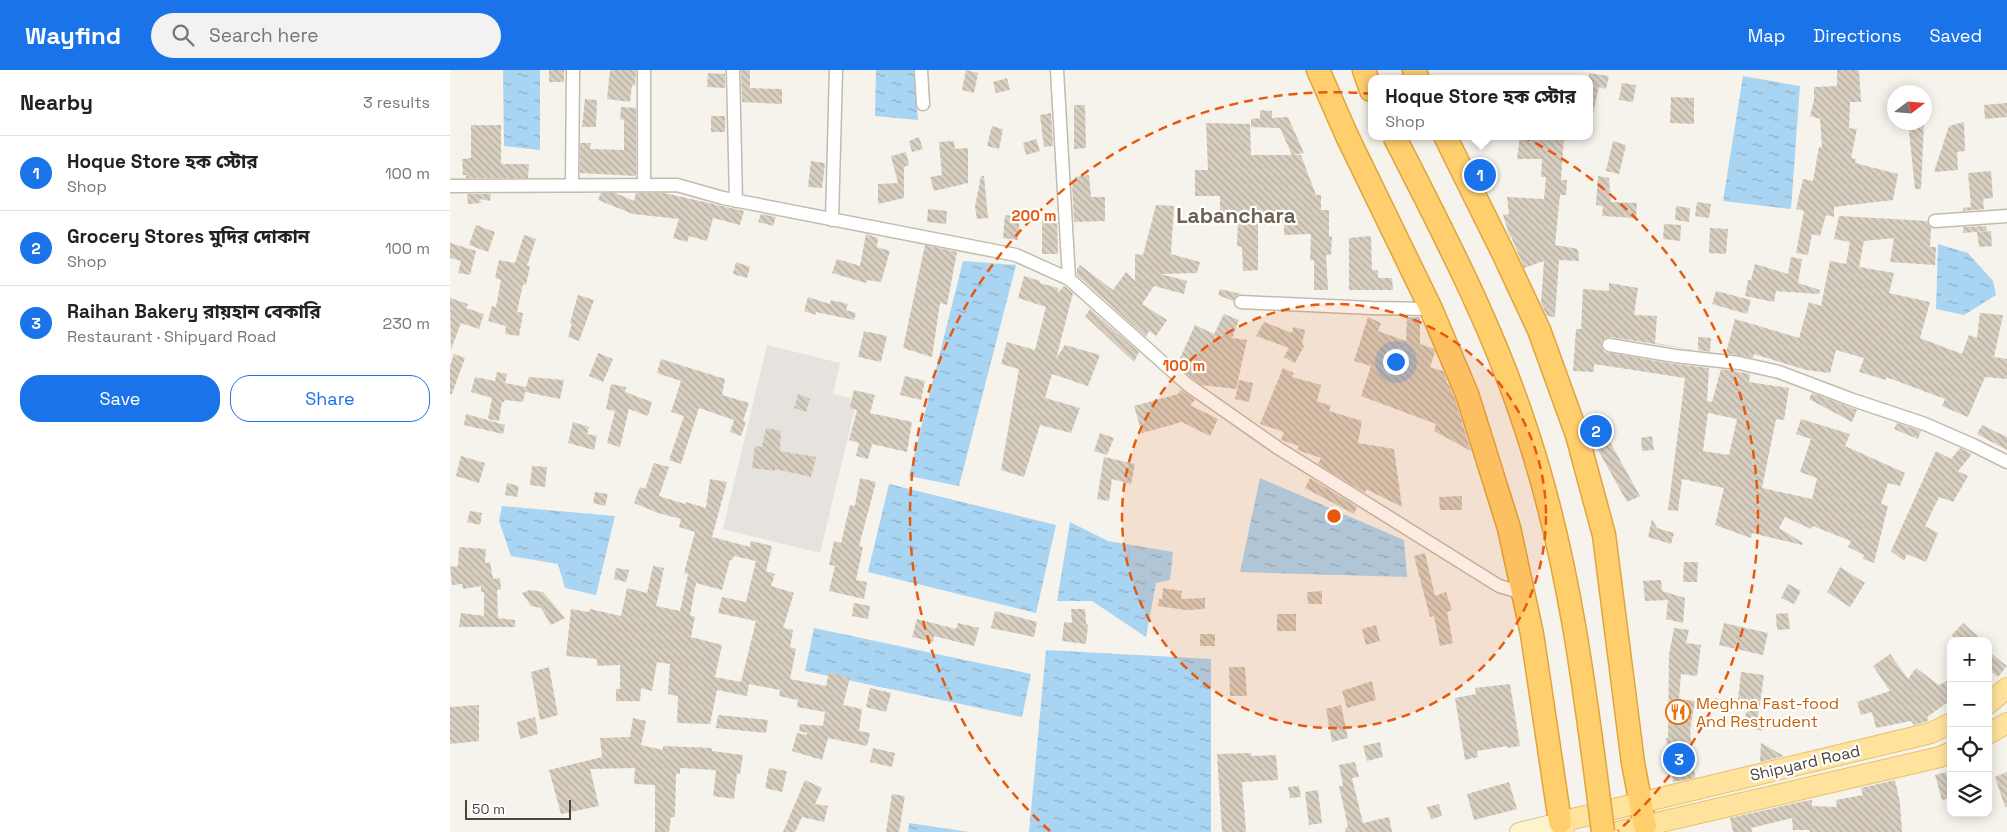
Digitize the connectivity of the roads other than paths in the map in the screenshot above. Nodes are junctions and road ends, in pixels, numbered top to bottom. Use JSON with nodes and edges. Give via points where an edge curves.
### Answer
{"nodes":[{"id":1,"x":573,"y":70,"type":"edge"},
{"id":2,"x":644,"y":70,"type":"edge"},
{"id":3,"x":733,"y":70,"type":"edge"},
{"id":4,"x":836,"y":70,"type":"edge"},
{"id":5,"x":921,"y":70,"type":"edge"},
{"id":6,"x":1056,"y":70,"type":"edge"},
{"id":7,"x":1318,"y":70,"type":"edge"},
{"id":8,"x":923,"y":104,"type":"dead end"},
{"id":9,"x":1396,"y":140,"type":"edge"},
{"id":10,"x":1447,"y":140,"type":"edge"},
{"id":11,"x":644,"y":185,"type":"junction"},
{"id":12,"x":450,"y":186,"type":"edge"},
{"id":13,"x":572,"y":186,"type":"junction"},
{"id":14,"x":736,"y":200,"type":"junction"},
{"id":15,"x":2007,"y":216,"type":"edge"},
{"id":16,"x":832,"y":220,"type":"junction"},
{"id":17,"x":1935,"y":221,"type":"dead end"},
{"id":18,"x":1069,"y":279,"type":"junction"},
{"id":19,"x":1241,"y":302,"type":"dead end"},
{"id":20,"x":1431,"y":309,"type":"junction"},
{"id":21,"x":1609,"y":345,"type":"dead end"},
{"id":22,"x":2007,"y":462,"type":"edge"},
{"id":23,"x":1523,"y":593,"type":"junction"},
{"id":24,"x":2007,"y":688,"type":"edge"},
{"id":25,"x":1992,"y":701,"type":"edge"},
{"id":26,"x":2007,"y":723,"type":"edge"},
{"id":27,"x":1947,"y":725,"type":"edge"},
{"id":28,"x":1992,"y":732,"type":"edge"},
{"id":29,"x":1947,"y":754,"type":"edge"},
{"id":30,"x":1649,"y":800,"type":"junction"},
{"id":31,"x":1646,"y":826,"type":"junction"},
{"id":32,"x":1562,"y":827,"type":"edge"},
{"id":33,"x":1519,"y":832,"type":"edge"},
{"id":34,"x":1603,"y":832,"type":"edge"},
{"id":35,"x":1618,"y":832,"type":"edge"}],
"edges":[{"from":1,"to":13,"type":"street"},
{"from":2,"to":11,"type":"street"},
{"from":3,"to":14,"type":"street"},
{"from":4,"to":16,"type":"street"},
{"from":5,"to":8,"type":"street"},
{"from":6,"to":18,"type":"street"},
{"from":7,"to":20,"type":"highway"},
{"from":9,"to":34,"type":"highway","bridge":true,"via":[[1498,350],[1527,432],[1566,578]]},
{"from":10,"to":30,"type":"highway","via":[[1539,330],[1577,435],[1604,535],[1634,763]]},
{"from":11,"to":13,"type":"street"},
{"from":11,"to":14,"type":"street","via":[[677,185]]},
{"from":12,"to":13,"type":"street"},
{"from":14,"to":16,"type":"street"},
{"from":15,"to":17,"type":"street"},
{"from":16,"to":18,"type":"street","via":[[1016,256]]},
{"from":18,"to":23,"type":"street","via":[[1188,385],[1278,448],[1499,586]]},
{"from":19,"to":20,"type":"street"},
{"from":20,"to":23,"type":"highway","via":[[1467,394],[1509,528]]},
{"from":21,"to":22,"type":"street","via":[[1739,363],[1779,372],[1925,424]]},
{"from":23,"to":32,"type":"highway"},
{"from":24,"to":25,"type":"main road"},
{"from":26,"to":28,"type":"main road"},
{"from":27,"to":30,"type":"main road","name":"Shipyard Road","via":[[1922,736]]},
{"from":29,"to":31,"type":"main road"},
{"from":30,"to":31,"type":"highway"},
{"from":30,"to":32,"type":"main road","name":"Shipyard Road"},
{"from":31,"to":35,"type":"main road"},
{"from":32,"to":33,"type":"street"}]}
